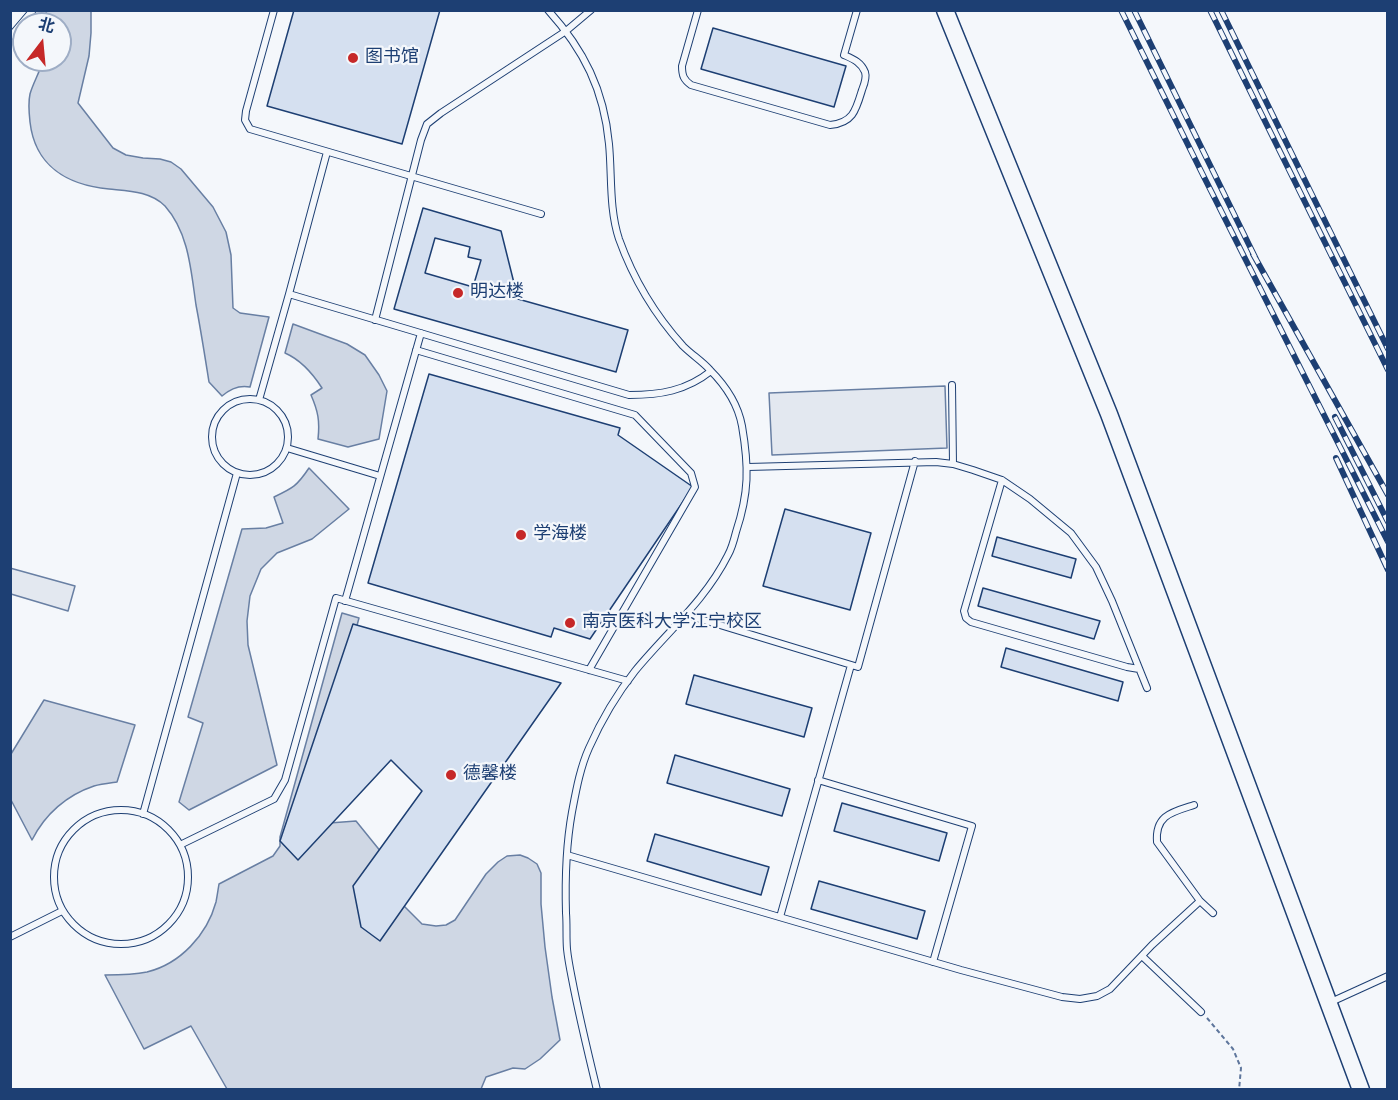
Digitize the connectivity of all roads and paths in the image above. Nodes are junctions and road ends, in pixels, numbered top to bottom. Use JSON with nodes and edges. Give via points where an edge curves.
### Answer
{"nodes":[{"id":1,"x":33,"y":10,"type":"edge"},
{"id":2,"x":274,"y":10,"type":"edge"},
{"id":3,"x":548,"y":10,"type":"edge"},
{"id":4,"x":591,"y":10,"type":"edge"},
{"id":5,"x":698,"y":10,"type":"edge"},
{"id":6,"x":856,"y":10,"type":"edge"},
{"id":7,"x":945,"y":10,"type":"edge"},
{"id":8,"x":566,"y":31,"type":"junction"},
{"id":9,"x":10,"y":37,"type":"edge"},
{"id":10,"x":327,"y":152,"type":"junction"},
{"id":11,"x":412,"y":176,"type":"junction"},
{"id":12,"x":541,"y":214,"type":"dead end"},
{"id":13,"x":289,"y":294,"type":"junction"},
{"id":14,"x":375,"y":320,"type":"junction"},
{"id":15,"x":421,"y":333,"type":"junction"},
{"id":16,"x":416,"y":350,"type":"junction"},
{"id":17,"x":711,"y":371,"type":"junction"},
{"id":18,"x":952,"y":385,"type":"dead end"},
{"id":19,"x":259,"y":400,"type":"junction"},
{"id":20,"x":287,"y":448,"type":"junction"},
{"id":21,"x":915,"y":461,"type":"junction"},
{"id":22,"x":953,"y":464,"type":"junction"},
{"id":23,"x":748,"y":467,"type":"junction"},
{"id":24,"x":237,"y":474,"type":"junction"},
{"id":25,"x":380,"y":476,"type":"junction"},
{"id":26,"x":1002,"y":480,"type":"junction"},
{"id":27,"x":345,"y":601,"type":"junction"},
{"id":28,"x":687,"y":615,"type":"junction"},
{"id":29,"x":851,"y":665,"type":"junction"},
{"id":30,"x":1139,"y":669,"type":"junction"},
{"id":31,"x":589,"y":670,"type":"junction"},
{"id":32,"x":628,"y":681,"type":"junction"},
{"id":33,"x":1147,"y":688,"type":"dead end"},
{"id":34,"x":818,"y":780,"type":"junction"},
{"id":35,"x":1194,"y":805,"type":"dead end"},
{"id":36,"x":143,"y":814,"type":"junction"},
{"id":37,"x":180,"y":845,"type":"junction"},
{"id":38,"x":567,"y":855,"type":"junction"},
{"id":39,"x":1200,"y":902,"type":"junction"},
{"id":40,"x":62,"y":911,"type":"junction"},
{"id":41,"x":1213,"y":913,"type":"dead end"},
{"id":42,"x":780,"y":917,"type":"junction"},
{"id":43,"x":10,"y":937,"type":"edge"},
{"id":44,"x":1142,"y":956,"type":"junction"},
{"id":45,"x":933,"y":962,"type":"junction"},
{"id":46,"x":1388,"y":976,"type":"edge"},
{"id":47,"x":1329,"y":1003,"type":"junction"},
{"id":48,"x":1201,"y":1012,"type":"joint"},
{"id":49,"x":597,"y":1089,"type":"edge"},
{"id":50,"x":1239,"y":1089,"type":"edge"},
{"id":51,"x":1361,"y":1089,"type":"edge"}],
"edges":[{"from":1,"to":9,"type":"lane"},
{"from":2,"to":10,"type":"lane","via":[[245,120],[250,129]]},
{"from":3,"to":8,"type":"lane"},
{"from":4,"to":8,"type":"lane"},
{"from":5,"to":6,"type":"lane","via":[[682,66],[684,80],[830,125],[845,121],[855,112],[866,79],[857,61],[844,55]]},
{"from":7,"to":47,"type":"street","via":[[1109,414]]},
{"from":8,"to":11,"type":"lane","via":[[427,124]]},
{"from":8,"to":17,"type":"lane","via":[[592,72],[603,105],[618,235],[631,269],[654,310]]},
{"from":10,"to":11,"type":"lane"},
{"from":10,"to":13,"type":"lane"},
{"from":11,"to":12,"type":"lane"},
{"from":11,"to":14,"type":"lane"},
{"from":13,"to":14,"type":"lane"},
{"from":13,"to":19,"type":"lane"},
{"from":14,"to":15,"type":"lane"},
{"from":15,"to":16,"type":"lane"},
{"from":15,"to":17,"type":"lane","via":[[628,395],[675,390]]},
{"from":16,"to":25,"type":"lane"},
{"from":16,"to":31,"type":"lane","via":[[635,415],[691,473],[695,487]]},
{"from":17,"to":23,"type":"lane","via":[[733,398]]},
{"from":18,"to":22,"type":"lane"},
{"from":19,"to":20,"type":"lane","via":[[283,417],[288,432]]},
{"from":19,"to":24,"type":"lane","via":[[241,400],[216,419],[212,434],[214,450],[222,464]]},
{"from":20,"to":24,"type":"lane","via":[[267,472]]},
{"from":20,"to":25,"type":"lane"},
{"from":21,"to":22,"type":"lane"},
{"from":21,"to":23,"type":"lane"},
{"from":21,"to":29,"type":"lane","via":[[858,667]]},
{"from":22,"to":26,"type":"lane"},
{"from":23,"to":28,"type":"lane","via":[[742,516],[729,553]]},
{"from":24,"to":36,"type":"lane"},
{"from":25,"to":27,"type":"lane"},
{"from":26,"to":30,"type":"lane","via":[[1071,533],[1096,567]]},
{"from":26,"to":30,"type":"lane","via":[[964,611],[966,618]]},
{"from":27,"to":31,"type":"lane"},
{"from":27,"to":37,"type":"lane","via":[[336,598],[285,780],[274,799]]},
{"from":28,"to":29,"type":"lane"},
{"from":28,"to":32,"type":"lane"},
{"from":29,"to":34,"type":"lane"},
{"from":30,"to":33,"type":"lane"},
{"from":31,"to":32,"type":"lane"},
{"from":32,"to":38,"type":"lane","via":[[607,711],[587,752]]},
{"from":34,"to":42,"type":"lane"},
{"from":34,"to":45,"type":"lane","via":[[972,826]]},
{"from":35,"to":39,"type":"lane","via":[[1172,812],[1156,831],[1157,842]]},
{"from":36,"to":37,"type":"lane","via":[[164,826]]},
{"from":36,"to":40,"type":"lane","via":[[118,810],[94,816],[73,830],[59,850],[54,874]]},
{"from":37,"to":40,"type":"lane","via":[[188,868],[187,893],[177,916],[159,933],[137,943],[112,944],[88,936]]},
{"from":38,"to":42,"type":"lane"},
{"from":38,"to":49,"type":"lane","via":[[567,950]]},
{"from":39,"to":41,"type":"lane"},
{"from":39,"to":44,"type":"lane"},
{"from":40,"to":43,"type":"lane"},
{"from":42,"to":45,"type":"lane"},
{"from":44,"to":45,"type":"lane","via":[[1110,989],[1080,999]]},
{"from":44,"to":48,"type":"lane"},
{"from":46,"to":47,"type":"lane"},
{"from":47,"to":51,"type":"street"},
{"from":48,"to":50,"type":"path","via":[[1233,1049],[1241,1068]]}]}
